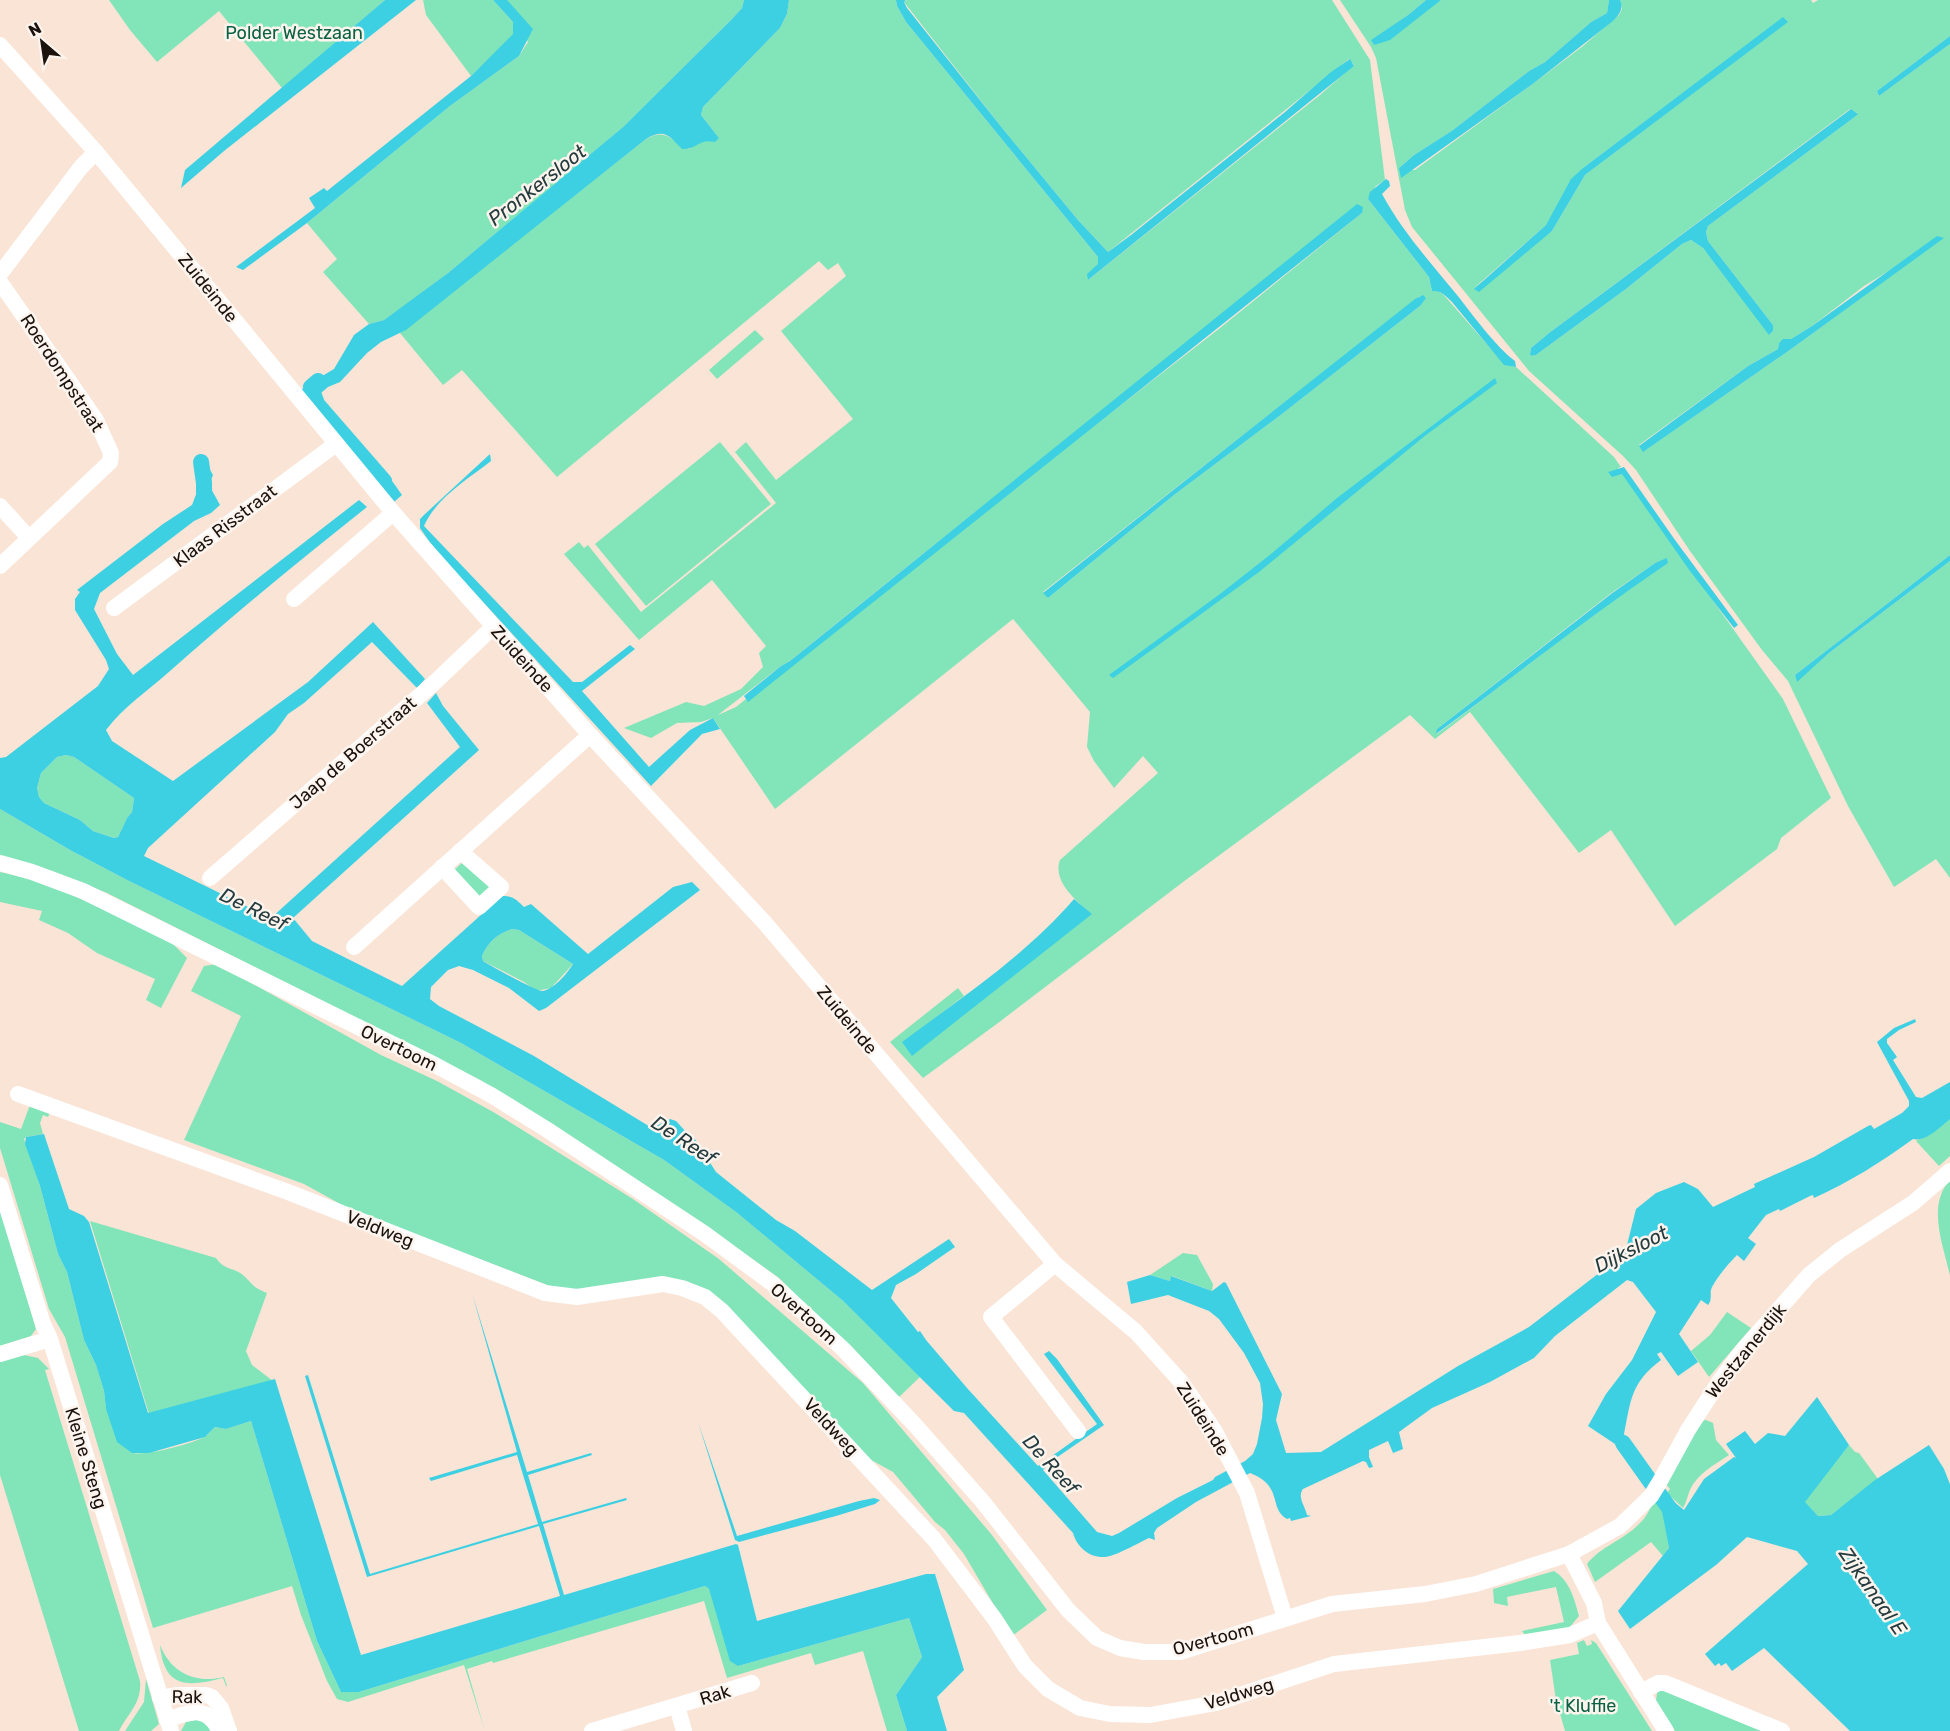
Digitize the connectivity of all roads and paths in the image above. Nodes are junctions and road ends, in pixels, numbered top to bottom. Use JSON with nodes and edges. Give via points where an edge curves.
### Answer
{"nodes":[{"id":1,"x":0,"y":45,"type":"edge"},
{"id":2,"x":96,"y":152,"type":"junction"},
{"id":3,"x":0,"y":274,"type":"edge"},
{"id":4,"x":0,"y":282,"type":"edge"},
{"id":5,"x":336,"y":444,"type":"junction"},
{"id":6,"x":0,"y":506,"type":"edge"},
{"id":7,"x":393,"y":513,"type":"junction"},
{"id":8,"x":29,"y":538,"type":"junction"},
{"id":9,"x":0,"y":566,"type":"edge"},
{"id":10,"x":294,"y":599,"type":"dead end"},
{"id":11,"x":114,"y":608,"type":"dead end"},
{"id":12,"x":493,"y":627,"type":"junction"},
{"id":13,"x":590,"y":735,"type":"junction"},
{"id":14,"x":460,"y":851,"type":"junction"},
{"id":15,"x":0,"y":863,"type":"edge"},
{"id":16,"x":442,"y":867,"type":"junction"},
{"id":17,"x":210,"y":878,"type":"dead end"},
{"id":18,"x":354,"y":947,"type":"dead end"},
{"id":19,"x":18,"y":1094,"type":"dead end"},
{"id":20,"x":1950,"y":1171,"type":"edge"},
{"id":21,"x":0,"y":1185,"type":"edge"},
{"id":22,"x":1055,"y":1264,"type":"junction"},
{"id":23,"x":50,"y":1339,"type":"junction"},
{"id":24,"x":0,"y":1354,"type":"edge"},
{"id":25,"x":1078,"y":1431,"type":"dead end"},
{"id":26,"x":1569,"y":1554,"type":"junction"},
{"id":27,"x":1285,"y":1618,"type":"junction"},
{"id":28,"x":1598,"y":1623,"type":"junction"},
{"id":29,"x":752,"y":1683,"type":"dead end"},
{"id":30,"x":1641,"y":1692,"type":"junction"},
{"id":31,"x":160,"y":1698,"type":"junction"},
{"id":32,"x":677,"y":1706,"type":"junction"},
{"id":33,"x":169,"y":1726,"type":"edge"},
{"id":34,"x":219,"y":1731,"type":"edge"},
{"id":35,"x":229,"y":1731,"type":"edge"},
{"id":36,"x":592,"y":1731,"type":"edge"},
{"id":37,"x":684,"y":1731,"type":"edge"},
{"id":38,"x":1666,"y":1731,"type":"edge"},
{"id":39,"x":1782,"y":1731,"type":"edge"}],
"edges":[{"from":1,"to":2,"type":"street","name":"Zuideinde"},
{"from":2,"to":3,"type":"street"},
{"from":2,"to":5,"type":"street","name":"Zuideinde"},
{"from":4,"to":8,"type":"street","name":"Roerdompstraat","via":[[96,420],[111,453],[110,462]]},
{"from":5,"to":7,"type":"street","name":"Zuideinde"},
{"from":5,"to":11,"type":"street","name":"Klaas Risstraat"},
{"from":6,"to":8,"type":"street"},
{"from":7,"to":10,"type":"street"},
{"from":7,"to":12,"type":"street","name":"Zuideinde"},
{"from":8,"to":9,"type":"street","name":"Roerdompstraat"},
{"from":12,"to":13,"type":"street","name":"Zuideinde"},
{"from":12,"to":17,"type":"street","name":"Jaap de Boerstraat"},
{"from":13,"to":14,"type":"street"},
{"from":13,"to":22,"type":"street","name":"Zuideinde","via":[[764,922]]},
{"from":14,"to":16,"type":"street"},
{"from":14,"to":16,"type":"street","via":[[501,887],[479,907]]},
{"from":15,"to":27,"type":"street","name":"Overtoom","via":[[82,891],[435,1065],[546,1128],[705,1234],[773,1284],[843,1349],[983,1502],[1068,1610],[1098,1638],[1120,1648],[1180,1652]]},
{"from":16,"to":18,"type":"street"},
{"from":19,"to":28,"type":"street","name":"Veldweg","via":[[288,1192],[545,1293],[577,1298],[663,1284],[705,1297],[934,1539],[1025,1666],[1048,1689],[1080,1708],[1150,1715],[1216,1703],[1334,1664],[1520,1643],[1570,1635]]},
{"from":20,"to":26,"type":"street","name":"Westzanerdijk","via":[[1913,1203],[1809,1275],[1719,1382],[1655,1489],[1620,1526]]},
{"from":21,"to":23,"type":"street","name":"Kleine Steng"},
{"from":22,"to":25,"type":"street","via":[[991,1317]]},
{"from":22,"to":27,"type":"street","name":"Zuideinde","via":[[1137,1332],[1174,1374],[1214,1430],[1247,1493]]},
{"from":23,"to":24,"type":"street"},
{"from":23,"to":31,"type":"street","name":"Kleine Steng"},
{"from":26,"to":27,"type":"street","name":"Overtoom","via":[[1476,1584],[1332,1604]]},
{"from":26,"to":28,"type":"street","via":[[1594,1603]]},
{"from":28,"to":30,"type":"street"},
{"from":29,"to":32,"type":"street","name":"Rak"},
{"from":30,"to":38,"type":"street"},
{"from":30,"to":39,"type":"street","via":[[1665,1683]]},
{"from":31,"to":33,"type":"street","name":"Kleine Steng"},
{"from":31,"to":35,"type":"street","name":"Rak","via":[[212,1697]]},
{"from":32,"to":36,"type":"street","name":"Rak"},
{"from":32,"to":37,"type":"street","name":"Rak"},
{"from":33,"to":34,"type":"street","name":"Rak","via":[[186,1713],[198,1712],[210,1717]]}]}
